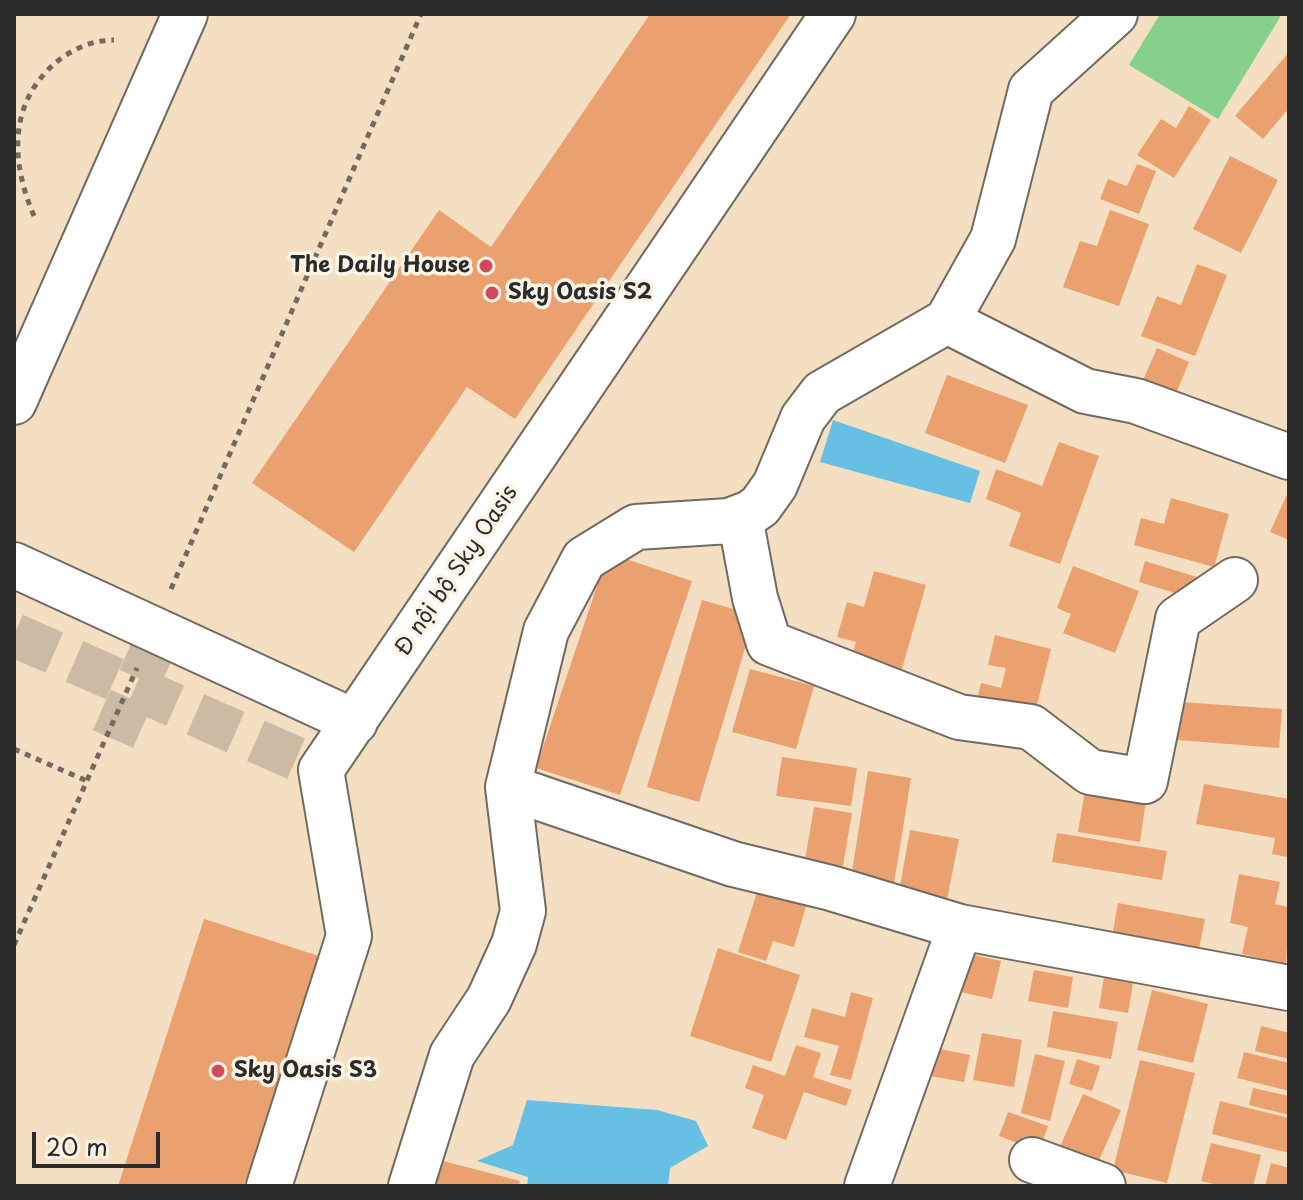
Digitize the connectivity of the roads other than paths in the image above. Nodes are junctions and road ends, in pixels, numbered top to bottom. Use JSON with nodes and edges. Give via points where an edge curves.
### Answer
{"nodes":[{"id":1,"x":185,"y":14,"type":"edge"},
{"id":2,"x":833,"y":14,"type":"edge"},
{"id":3,"x":1115,"y":14,"type":"edge"},
{"id":4,"x":947,"y":321,"type":"junction"},
{"id":5,"x":14,"y":402,"type":"edge"},
{"id":6,"x":1289,"y":457,"type":"edge"},
{"id":7,"x":740,"y":517,"type":"junction"},
{"id":8,"x":14,"y":565,"type":"edge"},
{"id":9,"x":1235,"y":580,"type":"dead end"},
{"id":10,"x":355,"y":722,"type":"junction"},
{"id":11,"x":508,"y":787,"type":"junction"},
{"id":12,"x":960,"y":927,"type":"junction"},
{"id":13,"x":1289,"y":988,"type":"edge"},
{"id":14,"x":1032,"y":1160,"type":"dead end"},
{"id":15,"x":269,"y":1186,"type":"edge"},
{"id":16,"x":411,"y":1186,"type":"edge"},
{"id":17,"x":867,"y":1186,"type":"edge"},
{"id":18,"x":1103,"y":1186,"type":"edge"}],
"edges":[{"from":1,"to":5,"type":"street"},
{"from":2,"to":10,"type":"street","name":"Đ nội bộ Sky Oasis"},
{"from":3,"to":4,"type":"street","via":[[1031,90],[993,239]]},
{"from":4,"to":6,"type":"street","via":[[1085,391],[1136,401]]},
{"from":4,"to":7,"type":"street","via":[[822,393],[803,418],[775,485],[760,506]]},
{"from":7,"to":9,"type":"street","via":[[769,643],[959,717],[1031,727],[1090,772],[1145,781],[1178,619]]},
{"from":7,"to":11,"type":"street","via":[[636,527],[584,559],[546,631]]},
{"from":8,"to":10,"type":"street"},
{"from":10,"to":15,"type":"street","name":"Đ nội bộ Sky Oasis","via":[[312,766],[349,936]]},
{"from":11,"to":12,"type":"street","via":[[733,864]]},
{"from":11,"to":16,"type":"street","via":[[523,911],[489,999],[452,1055]]},
{"from":12,"to":13,"type":"street"},
{"from":12,"to":17,"type":"street"},
{"from":14,"to":18,"type":"street"}]}
